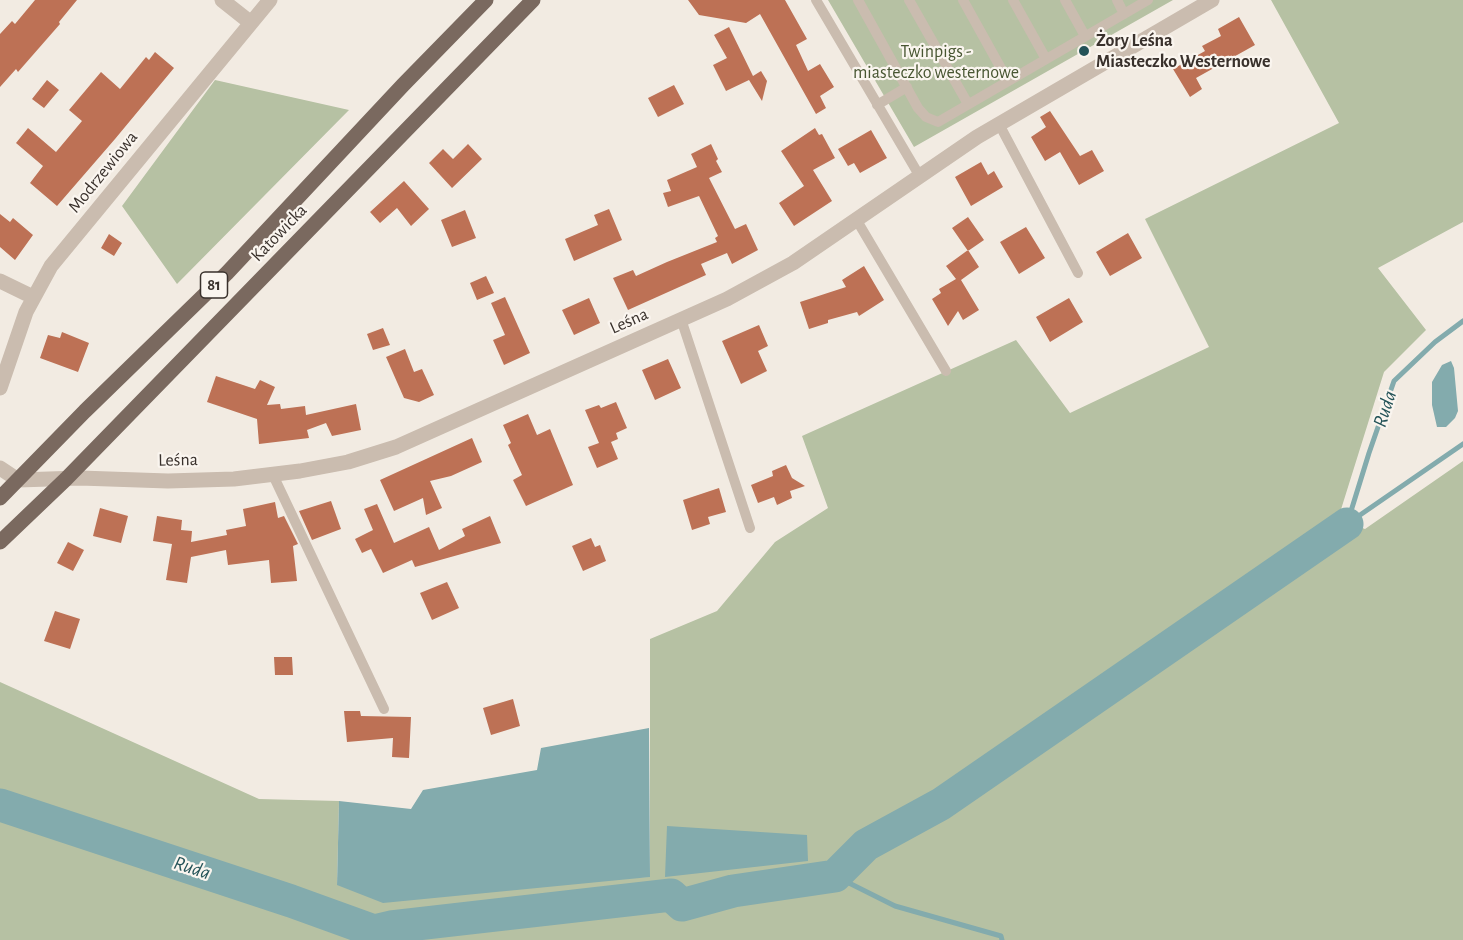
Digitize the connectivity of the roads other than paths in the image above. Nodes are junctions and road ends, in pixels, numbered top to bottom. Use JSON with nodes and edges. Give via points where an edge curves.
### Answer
{"nodes":[{"id":1,"x":222,"y":0,"type":"edge"},
{"id":2,"x":270,"y":0,"type":"edge"},
{"id":3,"x":486,"y":0,"type":"edge"},
{"id":4,"x":533,"y":0,"type":"edge"},
{"id":5,"x":816,"y":0,"type":"edge"},
{"id":6,"x":858,"y":0,"type":"edge"},
{"id":7,"x":909,"y":0,"type":"edge"},
{"id":8,"x":963,"y":0,"type":"edge"},
{"id":9,"x":1013,"y":0,"type":"edge"},
{"id":10,"x":1065,"y":0,"type":"edge"},
{"id":11,"x":1117,"y":0,"type":"edge"},
{"id":12,"x":1149,"y":0,"type":"edge"},
{"id":13,"x":1212,"y":0,"type":"edge"},
{"id":14,"x":1124,"y":14,"type":"junction"},
{"id":15,"x":251,"y":22,"type":"junction"},
{"id":16,"x":1085,"y":36,"type":"junction"},
{"id":17,"x":1046,"y":59,"type":"junction"},
{"id":18,"x":1008,"y":81,"type":"junction"},
{"id":19,"x":907,"y":87,"type":"junction"},
{"id":20,"x":968,"y":104,"type":"junction"},
{"id":21,"x":877,"y":105,"type":"junction"},
{"id":22,"x":999,"y":124,"type":"junction"},
{"id":23,"x":919,"y":175,"type":"junction"},
{"id":24,"x":856,"y":219,"type":"junction"},
{"id":25,"x":1078,"y":273,"type":"dead end"},
{"id":26,"x":0,"y":281,"type":"edge"},
{"id":27,"x":33,"y":297,"type":"junction"},
{"id":28,"x":681,"y":319,"type":"junction"},
{"id":29,"x":946,"y":371,"type":"dead end"},
{"id":30,"x":0,"y":388,"type":"edge"},
{"id":31,"x":0,"y":468,"type":"edge"},
{"id":32,"x":273,"y":475,"type":"junction"},
{"id":33,"x":66,"y":479,"type":"junction"},
{"id":34,"x":18,"y":480,"type":"junction"},
{"id":35,"x":0,"y":498,"type":"edge"},
{"id":36,"x":750,"y":528,"type":"dead end"},
{"id":37,"x":0,"y":542,"type":"edge"},
{"id":38,"x":384,"y":708,"type":"dead end"}],
"edges":[{"from":1,"to":15,"type":"street"},
{"from":2,"to":15,"type":"street","name":"Modrzewiowa"},
{"from":3,"to":34,"type":"main road","name":"Katowicka","number":"81","via":[[227,273]]},
{"from":4,"to":33,"type":"main road","name":"Katowicka","number":"81"},
{"from":5,"to":21,"type":"lane"},
{"from":6,"to":19,"type":"lane"},
{"from":7,"to":20,"type":"lane"},
{"from":8,"to":18,"type":"lane"},
{"from":9,"to":17,"type":"lane"},
{"from":10,"to":16,"type":"lane"},
{"from":11,"to":14,"type":"lane"},
{"from":12,"to":14,"type":"lane"},
{"from":13,"to":22,"type":"street","name":"Leśna"},
{"from":14,"to":16,"type":"lane"},
{"from":15,"to":27,"type":"street","name":"Modrzewiowa","via":[[51,266]]},
{"from":16,"to":17,"type":"lane"},
{"from":17,"to":18,"type":"lane"},
{"from":18,"to":20,"type":"lane"},
{"from":19,"to":20,"type":"lane","via":[[918,108],[938,122]]},
{"from":19,"to":21,"type":"lane"},
{"from":21,"to":23,"type":"lane"},
{"from":22,"to":23,"type":"street","name":"Leśna"},
{"from":22,"to":25,"type":"lane"},
{"from":23,"to":24,"type":"street","name":"Leśna"},
{"from":24,"to":28,"type":"street","name":"Leśna","via":[[793,263]]},
{"from":24,"to":29,"type":"lane"},
{"from":26,"to":27,"type":"street"},
{"from":27,"to":30,"type":"street","name":"Modrzewiowa"},
{"from":28,"to":32,"type":"street","name":"Leśna","via":[[396,447],[348,462]]},
{"from":28,"to":36,"type":"lane"},
{"from":31,"to":34,"type":"street"},
{"from":32,"to":33,"type":"street","name":"Leśna","via":[[168,481]]},
{"from":32,"to":38,"type":"lane"},
{"from":33,"to":34,"type":"street","name":"Leśna"},
{"from":33,"to":37,"type":"main road","name":"Katowicka","number":"81"},
{"from":34,"to":35,"type":"main road","name":"Katowicka","number":"81"}]}
